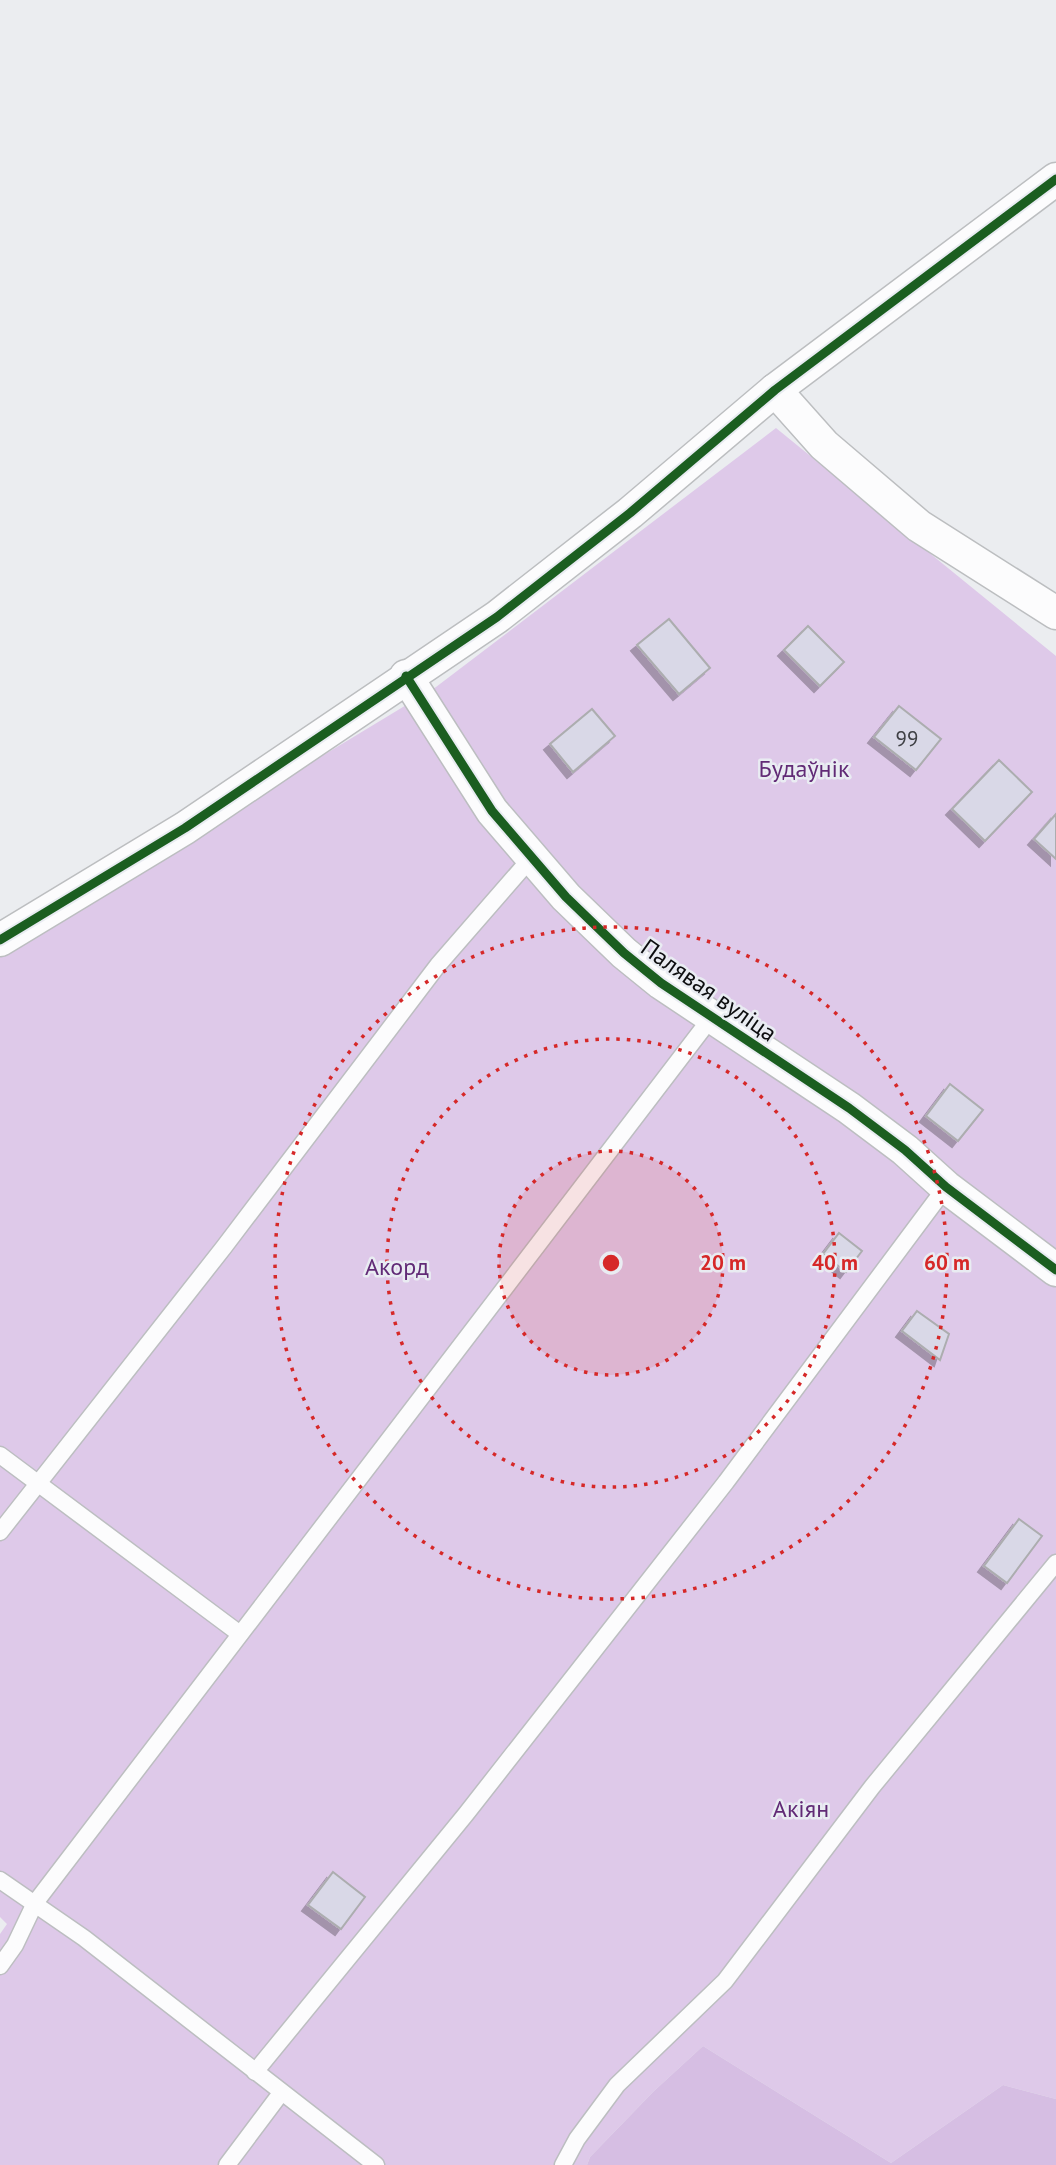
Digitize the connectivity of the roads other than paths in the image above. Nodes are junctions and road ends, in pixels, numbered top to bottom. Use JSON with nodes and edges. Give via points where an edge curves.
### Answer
{"nodes":[{"id":1,"x":1056,"y":179,"type":"edge"},
{"id":2,"x":775,"y":390,"type":"junction"},
{"id":3,"x":1056,"y":613,"type":"edge"},
{"id":4,"x":406,"y":676,"type":"junction"},
{"id":5,"x":532,"y":857,"type":"junction"},
{"id":6,"x":0,"y":940,"type":"edge"},
{"id":7,"x":711,"y":1018,"type":"junction"},
{"id":8,"x":946,"y":1187,"type":"junction"},
{"id":9,"x":1056,"y":1269,"type":"edge"},
{"id":10,"x":0,"y":1455,"type":"edge"},
{"id":11,"x":37,"y":1484,"type":"junction"},
{"id":12,"x":0,"y":1532,"type":"edge"},
{"id":13,"x":1056,"y":1563,"type":"edge"},
{"id":14,"x":240,"y":1634,"type":"junction"},
{"id":15,"x":0,"y":1880,"type":"edge"},
{"id":16,"x":34,"y":1903,"type":"junction"},
{"id":17,"x":0,"y":1966,"type":"edge"},
{"id":18,"x":254,"y":2071,"type":"junction"},
{"id":19,"x":281,"y":2093,"type":"junction"},
{"id":20,"x":227,"y":2165,"type":"edge"},
{"id":21,"x":376,"y":2165,"type":"edge"},
{"id":22,"x":563,"y":2165,"type":"edge"}],
"edges":[{"from":1,"to":2,"type":"street"},
{"from":2,"to":3,"type":"street","via":[[824,445],[919,526]]},
{"from":2,"to":4,"type":"street","via":[[507,609]]},
{"from":4,"to":5,"type":"street","name":"Палявая вуліца","via":[[492,810]]},
{"from":4,"to":6,"type":"street","via":[[186,828]]},
{"from":5,"to":7,"type":"street","name":"Палявая вуліца","via":[[624,953]]},
{"from":5,"to":11,"type":"lane","via":[[430,976]]},
{"from":7,"to":8,"type":"street","name":"Палявая вуліца","via":[[849,1108]]},
{"from":7,"to":14,"type":"lane"},
{"from":8,"to":9,"type":"street","name":"Палявая вуліца"},
{"from":8,"to":18,"type":"lane","via":[[726,1482],[466,1814]]},
{"from":10,"to":11,"type":"lane"},
{"from":11,"to":12,"type":"lane"},
{"from":11,"to":14,"type":"lane"},
{"from":13,"to":22,"type":"lane","via":[[912,1736],[725,1981],[617,2085]]},
{"from":14,"to":16,"type":"lane"},
{"from":15,"to":16,"type":"lane"},
{"from":16,"to":17,"type":"lane"},
{"from":16,"to":18,"type":"lane"},
{"from":18,"to":19,"type":"lane"},
{"from":19,"to":20,"type":"lane"},
{"from":19,"to":21,"type":"lane"}]}
